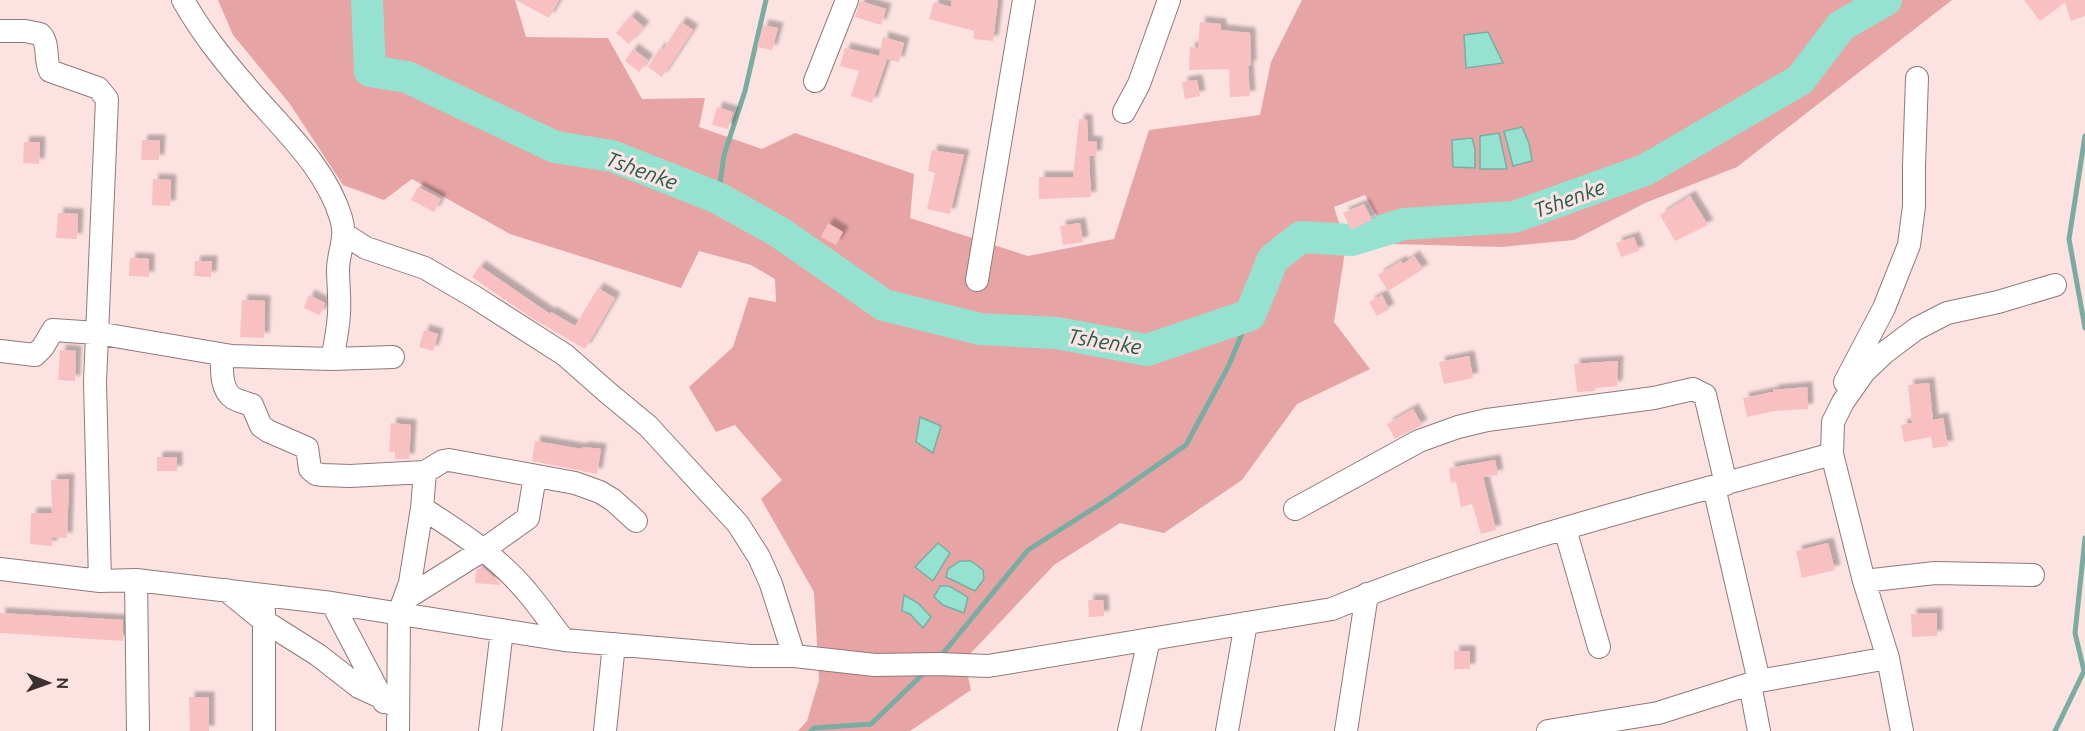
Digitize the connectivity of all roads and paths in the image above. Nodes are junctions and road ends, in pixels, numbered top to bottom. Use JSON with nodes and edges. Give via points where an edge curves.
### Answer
{"nodes":[{"id":1,"x":183,"y":0,"type":"edge"},
{"id":2,"x":848,"y":0,"type":"edge"},
{"id":3,"x":1024,"y":0,"type":"edge"},
{"id":4,"x":1169,"y":0,"type":"edge"},
{"id":5,"x":0,"y":32,"type":"edge"},
{"id":6,"x":1917,"y":78,"type":"dead end"},
{"id":7,"x":816,"y":81,"type":"dead end"},
{"id":8,"x":1124,"y":112,"type":"dead end"},
{"id":9,"x":343,"y":242,"type":"junction"},
{"id":10,"x":976,"y":280,"type":"dead end"},
{"id":11,"x":2055,"y":285,"type":"dead end"},
{"id":12,"x":97,"y":333,"type":"junction"},
{"id":13,"x":0,"y":351,"type":"edge"},
{"id":14,"x":222,"y":355,"type":"junction"},
{"id":15,"x":393,"y":357,"type":"dead end"},
{"id":16,"x":332,"y":359,"type":"junction"},
{"id":17,"x":1833,"y":422,"type":"junction"},
{"id":18,"x":1832,"y":454,"type":"junction"},
{"id":19,"x":425,"y":472,"type":"junction"},
{"id":20,"x":535,"y":476,"type":"junction"},
{"id":21,"x":1720,"y":486,"type":"junction"},
{"id":22,"x":422,"y":508,"type":"junction"},
{"id":23,"x":1295,"y":509,"type":"dead end"},
{"id":24,"x":636,"y":521,"type":"dead end"},
{"id":25,"x":1565,"y":529,"type":"junction"},
{"id":26,"x":483,"y":550,"type":"junction"},
{"id":27,"x":0,"y":569,"type":"edge"},
{"id":28,"x":2033,"y":574,"type":"dead end"},
{"id":29,"x":136,"y":580,"type":"junction"},
{"id":30,"x":100,"y":581,"type":"junction"},
{"id":31,"x":1863,"y":581,"type":"junction"},
{"id":32,"x":226,"y":590,"type":"junction"},
{"id":33,"x":1367,"y":594,"type":"junction"},
{"id":34,"x":264,"y":595,"type":"junction"},
{"id":35,"x":332,"y":603,"type":"junction"},
{"id":36,"x":402,"y":606,"type":"junction"},
{"id":37,"x":264,"y":621,"type":"junction"},
{"id":38,"x":1246,"y":623,"type":"junction"},
{"id":39,"x":502,"y":630,"type":"junction"},
{"id":40,"x":1149,"y":639,"type":"junction"},
{"id":41,"x":564,"y":640,"type":"junction"},
{"id":42,"x":614,"y":644,"type":"junction"},
{"id":43,"x":1599,"y":647,"type":"dead end"},
{"id":44,"x":794,"y":656,"type":"junction"},
{"id":45,"x":1888,"y":658,"type":"junction"},
{"id":46,"x":1755,"y":683,"type":"junction"},
{"id":47,"x":390,"y":703,"type":"junction"},
{"id":48,"x":138,"y":731,"type":"edge"},
{"id":49,"x":264,"y":731,"type":"edge"},
{"id":50,"x":392,"y":731,"type":"edge"},
{"id":51,"x":398,"y":731,"type":"edge"},
{"id":52,"x":490,"y":731,"type":"edge"},
{"id":53,"x":605,"y":731,"type":"edge"},
{"id":54,"x":1129,"y":731,"type":"edge"},
{"id":55,"x":1227,"y":731,"type":"edge"},
{"id":56,"x":1346,"y":731,"type":"edge"},
{"id":57,"x":1548,"y":731,"type":"edge"},
{"id":58,"x":1759,"y":731,"type":"edge"},
{"id":59,"x":1902,"y":731,"type":"edge"}],
"edges":[{"from":1,"to":9,"type":"street","via":[[214,47],[317,170],[342,219]]},
{"from":2,"to":7,"type":"street"},
{"from":3,"to":10,"type":"street"},
{"from":4,"to":8,"type":"street"},
{"from":5,"to":12,"type":"street","via":[[40,34],[45,38],[50,71],[98,88],[107,99]]},
{"from":6,"to":17,"type":"street","via":[[1914,206],[1909,244],[1884,308],[1842,388]]},
{"from":9,"to":16,"type":"street"},
{"from":9,"to":44,"type":"street","via":[[425,268],[473,296],[565,355],[648,426],[738,524],[759,557]]},
{"from":11,"to":17,"type":"street","via":[[1947,313],[1916,328],[1864,372]]},
{"from":12,"to":13,"type":"street","via":[[53,330],[35,355]]},
{"from":12,"to":14,"type":"street"},
{"from":12,"to":30,"type":"street"},
{"from":14,"to":16,"type":"street"},
{"from":14,"to":19,"type":"street","via":[[223,379],[229,394],[252,405],[267,431],[307,448],[313,472],[350,476]]},
{"from":15,"to":16,"type":"street"},
{"from":17,"to":18,"type":"street"},
{"from":18,"to":21,"type":"street"},
{"from":18,"to":31,"type":"street"},
{"from":19,"to":20,"type":"street","via":[[449,460]]},
{"from":19,"to":22,"type":"street"},
{"from":20,"to":24,"type":"street","via":[[600,492]]},
{"from":20,"to":26,"type":"street","via":[[528,518]]},
{"from":21,"to":23,"type":"street","via":[[1705,395],[1693,389],[1458,427],[1403,450]]},
{"from":21,"to":25,"type":"street"},
{"from":21,"to":46,"type":"street"},
{"from":22,"to":26,"type":"street"},
{"from":22,"to":36,"type":"street","via":[[410,583]]},
{"from":25,"to":33,"type":"street"},
{"from":25,"to":43,"type":"street"},
{"from":26,"to":36,"type":"street"},
{"from":26,"to":41,"type":"street","via":[[528,593]]},
{"from":27,"to":30,"type":"street"},
{"from":28,"to":31,"type":"street","via":[[1935,573]]},
{"from":29,"to":30,"type":"street"},
{"from":29,"to":32,"type":"street"},
{"from":29,"to":48,"type":"street"},
{"from":31,"to":45,"type":"street"},
{"from":32,"to":34,"type":"street"},
{"from":32,"to":37,"type":"street"},
{"from":33,"to":38,"type":"street","via":[[1332,609]]},
{"from":33,"to":56,"type":"street"},
{"from":34,"to":35,"type":"street"},
{"from":34,"to":37,"type":"street"},
{"from":35,"to":36,"type":"street"},
{"from":35,"to":47,"type":"street"},
{"from":36,"to":39,"type":"street"},
{"from":36,"to":47,"type":"street"},
{"from":37,"to":47,"type":"street","via":[[359,687]]},
{"from":37,"to":49,"type":"street"},
{"from":38,"to":40,"type":"street"},
{"from":38,"to":55,"type":"street"},
{"from":39,"to":41,"type":"street"},
{"from":39,"to":52,"type":"street"},
{"from":40,"to":44,"type":"street","via":[[988,666],[875,665]]},
{"from":40,"to":54,"type":"street"},
{"from":41,"to":42,"type":"street"},
{"from":42,"to":44,"type":"street"},
{"from":42,"to":53,"type":"street"},
{"from":45,"to":46,"type":"street"},
{"from":45,"to":59,"type":"street"},
{"from":46,"to":57,"type":"street","via":[[1658,713]]},
{"from":46,"to":58,"type":"street"},
{"from":47,"to":50,"type":"street"},
{"from":47,"to":51,"type":"street"}]}
